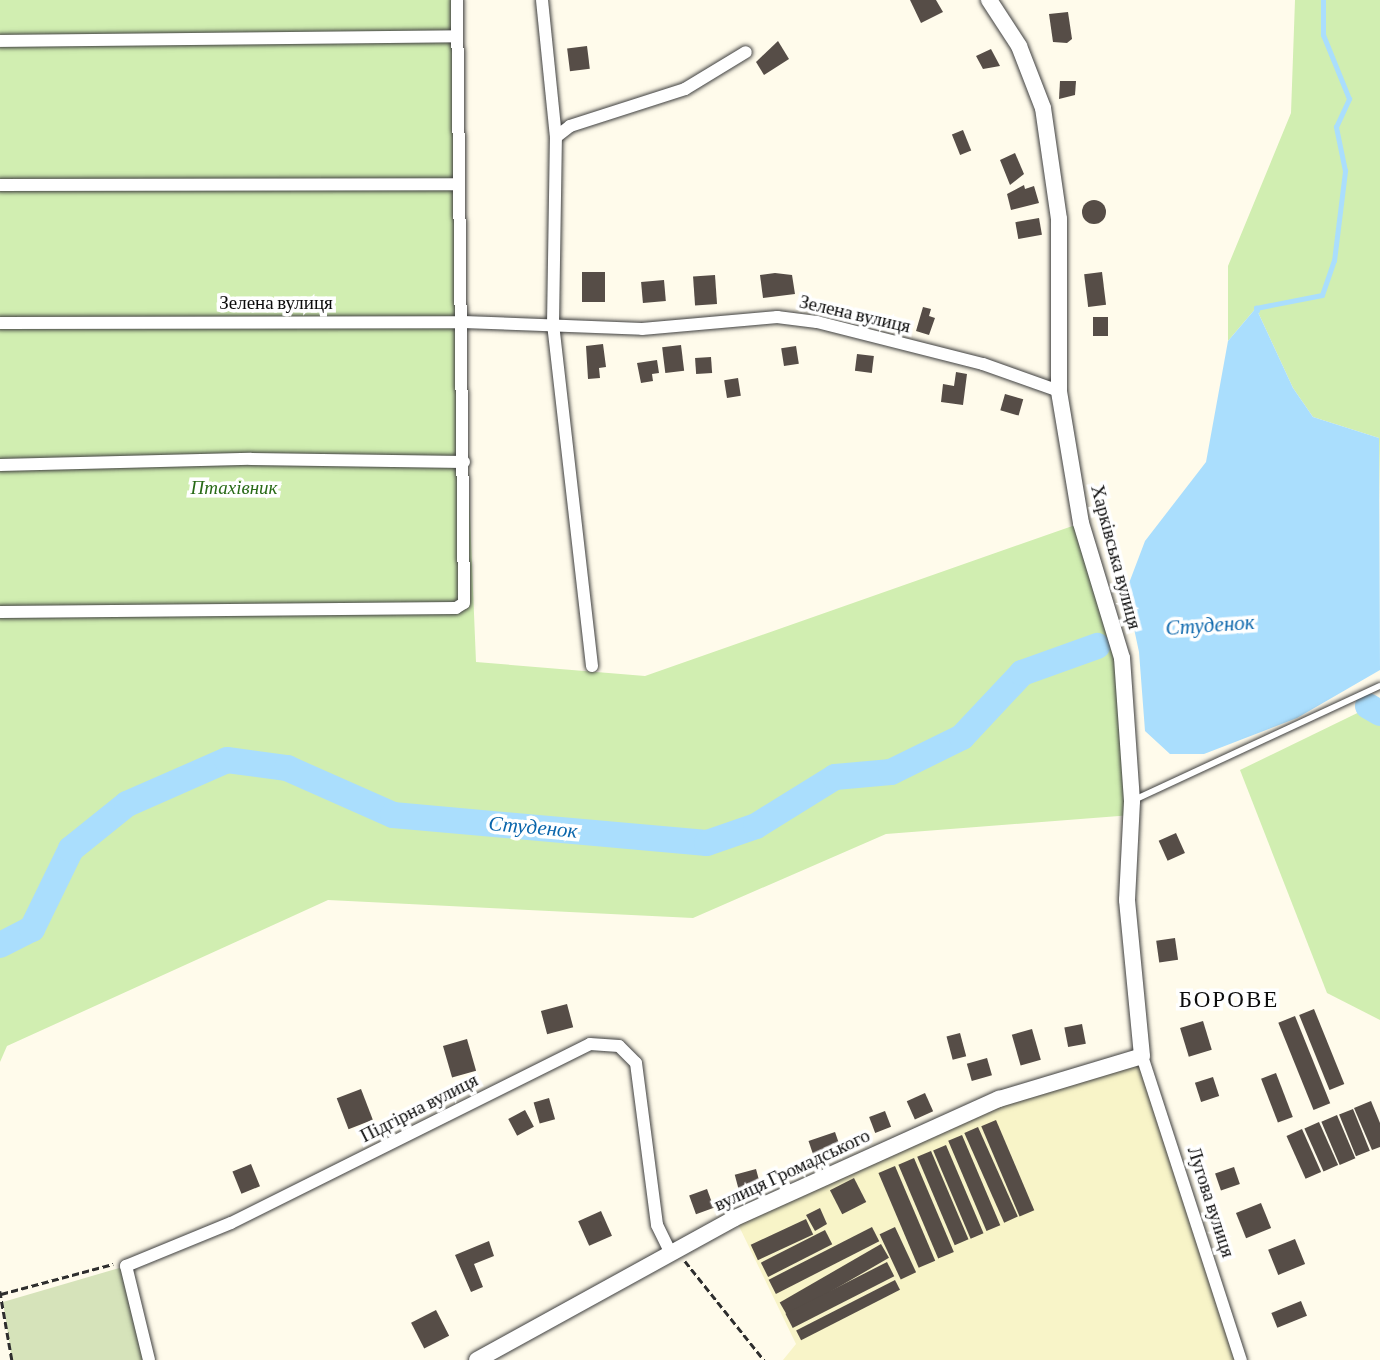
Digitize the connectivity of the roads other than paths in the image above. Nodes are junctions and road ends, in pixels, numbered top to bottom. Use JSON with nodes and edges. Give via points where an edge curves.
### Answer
{"nodes":[{"id":1,"x":457,"y":0,"type":"edge"},
{"id":2,"x":542,"y":0,"type":"edge"},
{"id":3,"x":989,"y":0,"type":"edge"},
{"id":4,"x":456,"y":36,"type":"junction"},
{"id":5,"x":0,"y":41,"type":"edge"},
{"id":6,"x":746,"y":52,"type":"dead end"},
{"id":7,"x":555,"y":137,"type":"junction"},
{"id":8,"x":456,"y":184,"type":"junction"},
{"id":9,"x":0,"y":185,"type":"edge"},
{"id":10,"x":463,"y":322,"type":"junction"},
{"id":11,"x":0,"y":323,"type":"edge"},
{"id":12,"x":553,"y":324,"type":"junction"},
{"id":13,"x":1059,"y":391,"type":"junction"},
{"id":14,"x":464,"y":462,"type":"junction"},
{"id":15,"x":0,"y":465,"type":"edge"},
{"id":16,"x":0,"y":612,"type":"edge"},
{"id":17,"x":592,"y":666,"type":"dead end"},
{"id":18,"x":1380,"y":686,"type":"edge"},
{"id":19,"x":1132,"y":801,"type":"junction"},
{"id":20,"x":1142,"y":1056,"type":"junction"},
{"id":21,"x":670,"y":1252,"type":"junction"},
{"id":22,"x":149,"y":1360,"type":"edge"},
{"id":23,"x":477,"y":1360,"type":"edge"},
{"id":24,"x":1241,"y":1360,"type":"edge"}],
"edges":[{"from":1,"to":4,"type":"street"},
{"from":2,"to":7,"type":"street"},
{"from":3,"to":13,"type":"street","name":"Харківська вулиця","via":[[1019,46],[1043,108],[1059,219]]},
{"from":4,"to":5,"type":"street"},
{"from":4,"to":8,"type":"street"},
{"from":6,"to":7,"type":"street","via":[[685,89],[570,126]]},
{"from":7,"to":12,"type":"street"},
{"from":8,"to":9,"type":"street"},
{"from":8,"to":10,"type":"street"},
{"from":10,"to":11,"type":"street","name":"Зелена вулиця"},
{"from":10,"to":12,"type":"street","name":"Зелена вулиця"},
{"from":10,"to":14,"type":"street"},
{"from":12,"to":13,"type":"street","name":"Зелена вулиця","via":[[642,329],[777,317],[817,322],[983,365]]},
{"from":12,"to":17,"type":"street"},
{"from":13,"to":19,"type":"street","name":"Харківська вулиця","via":[[1081,523],[1122,658]]},
{"from":14,"to":15,"type":"street","via":[[251,459]]},
{"from":14,"to":16,"type":"street","via":[[466,588],[464,603],[456,608]]},
{"from":18,"to":19,"type":"lane"},
{"from":19,"to":20,"type":"street","name":"Харківська вулиця","via":[[1127,900]]},
{"from":20,"to":21,"type":"street","name":"вулиця Громадського","via":[[999,1099]]},
{"from":20,"to":24,"type":"street","name":"Лугова вулиця"},
{"from":21,"to":22,"type":"street","name":"Підгірна вулиця","via":[[657,1224],[636,1063],[619,1046],[590,1044],[231,1223],[126,1266]]},
{"from":21,"to":23,"type":"street","name":"вулиця Громадського"}]}
